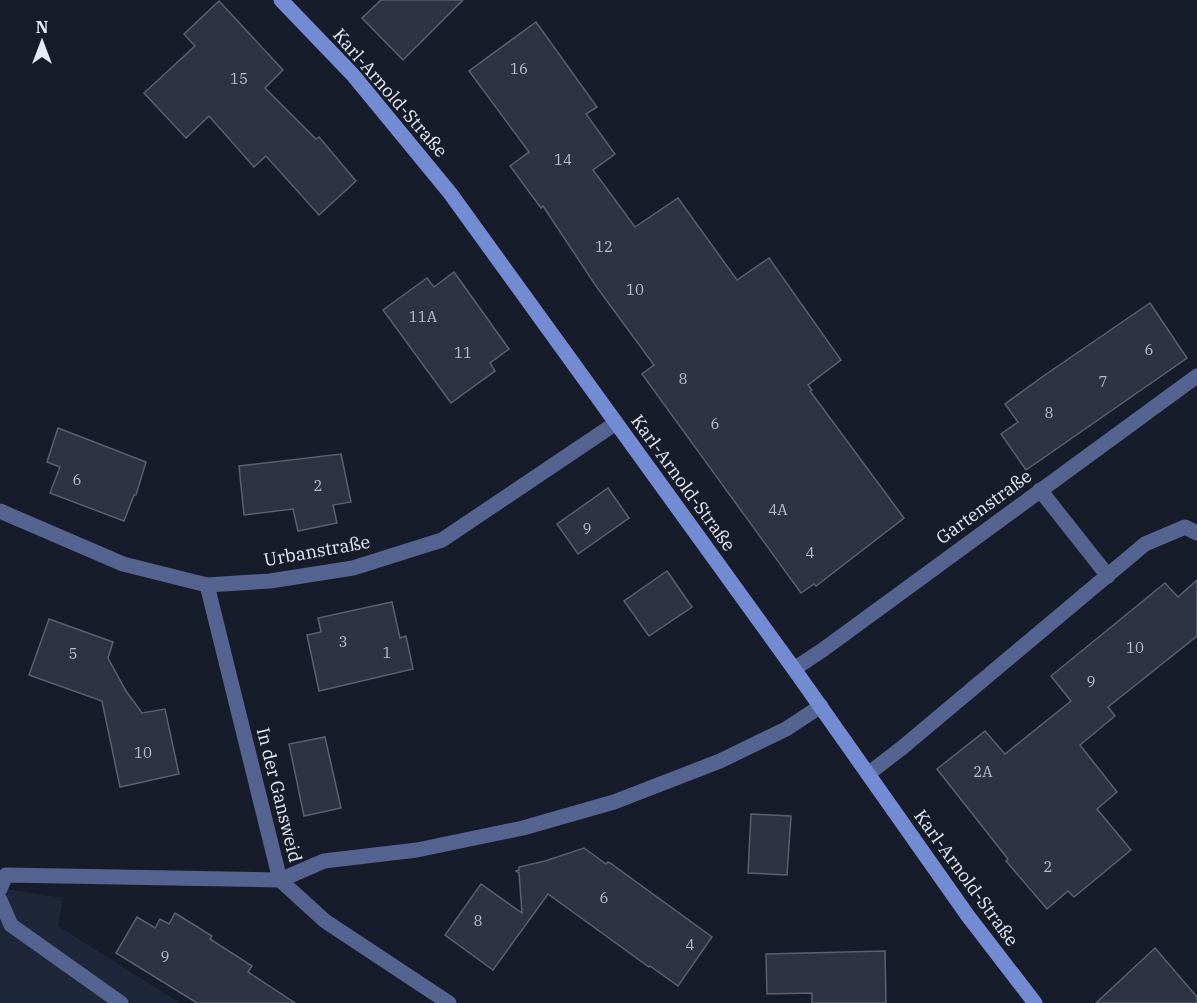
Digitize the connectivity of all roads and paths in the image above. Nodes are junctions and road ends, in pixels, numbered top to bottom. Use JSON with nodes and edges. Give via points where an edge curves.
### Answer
{"nodes":[{"id":1,"x":281,"y":0,"type":"edge"},
{"id":2,"x":1197,"y":375,"type":"edge"},
{"id":3,"x":616,"y":423,"type":"junction"},
{"id":4,"x":1040,"y":490,"type":"junction"},
{"id":5,"x":0,"y":511,"type":"edge"},
{"id":6,"x":1197,"y":533,"type":"edge"},
{"id":7,"x":1108,"y":576,"type":"junction"},
{"id":8,"x":207,"y":585,"type":"junction"},
{"id":9,"x":794,"y":669,"type":"junction"},
{"id":10,"x":821,"y":706,"type":"junction"},
{"id":11,"x":868,"y":774,"type":"junction"},
{"id":12,"x":2,"y":879,"type":"edge"},
{"id":13,"x":280,"y":880,"type":"junction"},
{"id":14,"x":0,"y":900,"type":"edge"},
{"id":15,"x":121,"y":1003,"type":"edge"},
{"id":16,"x":449,"y":1003,"type":"edge"},
{"id":17,"x":1035,"y":1003,"type":"edge"}],
"edges":[{"from":1,"to":3,"type":"main road","name":"Karl-Arnold-Straße","via":[[353,75],[450,193]]},
{"from":2,"to":4,"type":"street","name":"Gartenstraße"},
{"from":3,"to":8,"type":"street","name":"Urbanstraße","via":[[442,540],[353,568],[270,581]]},
{"from":3,"to":9,"type":"main road","name":"Karl-Arnold-Straße"},
{"from":4,"to":7,"type":"street"},
{"from":4,"to":9,"type":"street","name":"Gartenstraße"},
{"from":5,"to":8,"type":"street","name":"Urbanstraße","via":[[123,564]]},
{"from":6,"to":7,"type":"street","via":[[1185,527],[1145,544]]},
{"from":7,"to":11,"type":"street"},
{"from":8,"to":13,"type":"street","name":"In der Gansweid"},
{"from":9,"to":10,"type":"main road","name":"Karl-Arnold-Straße"},
{"from":10,"to":11,"type":"main road","name":"Karl-Arnold-Straße"},
{"from":10,"to":13,"type":"street","via":[[786,729],[720,761],[614,802],[523,828],[417,850],[324,861]]},
{"from":11,"to":17,"type":"main road","name":"Karl-Arnold-Straße"},
{"from":12,"to":13,"type":"street"},
{"from":13,"to":16,"type":"street","name":"In der Gansweid","via":[[325,921]]},
{"from":14,"to":15,"type":"street","via":[[11,925]]}]}
